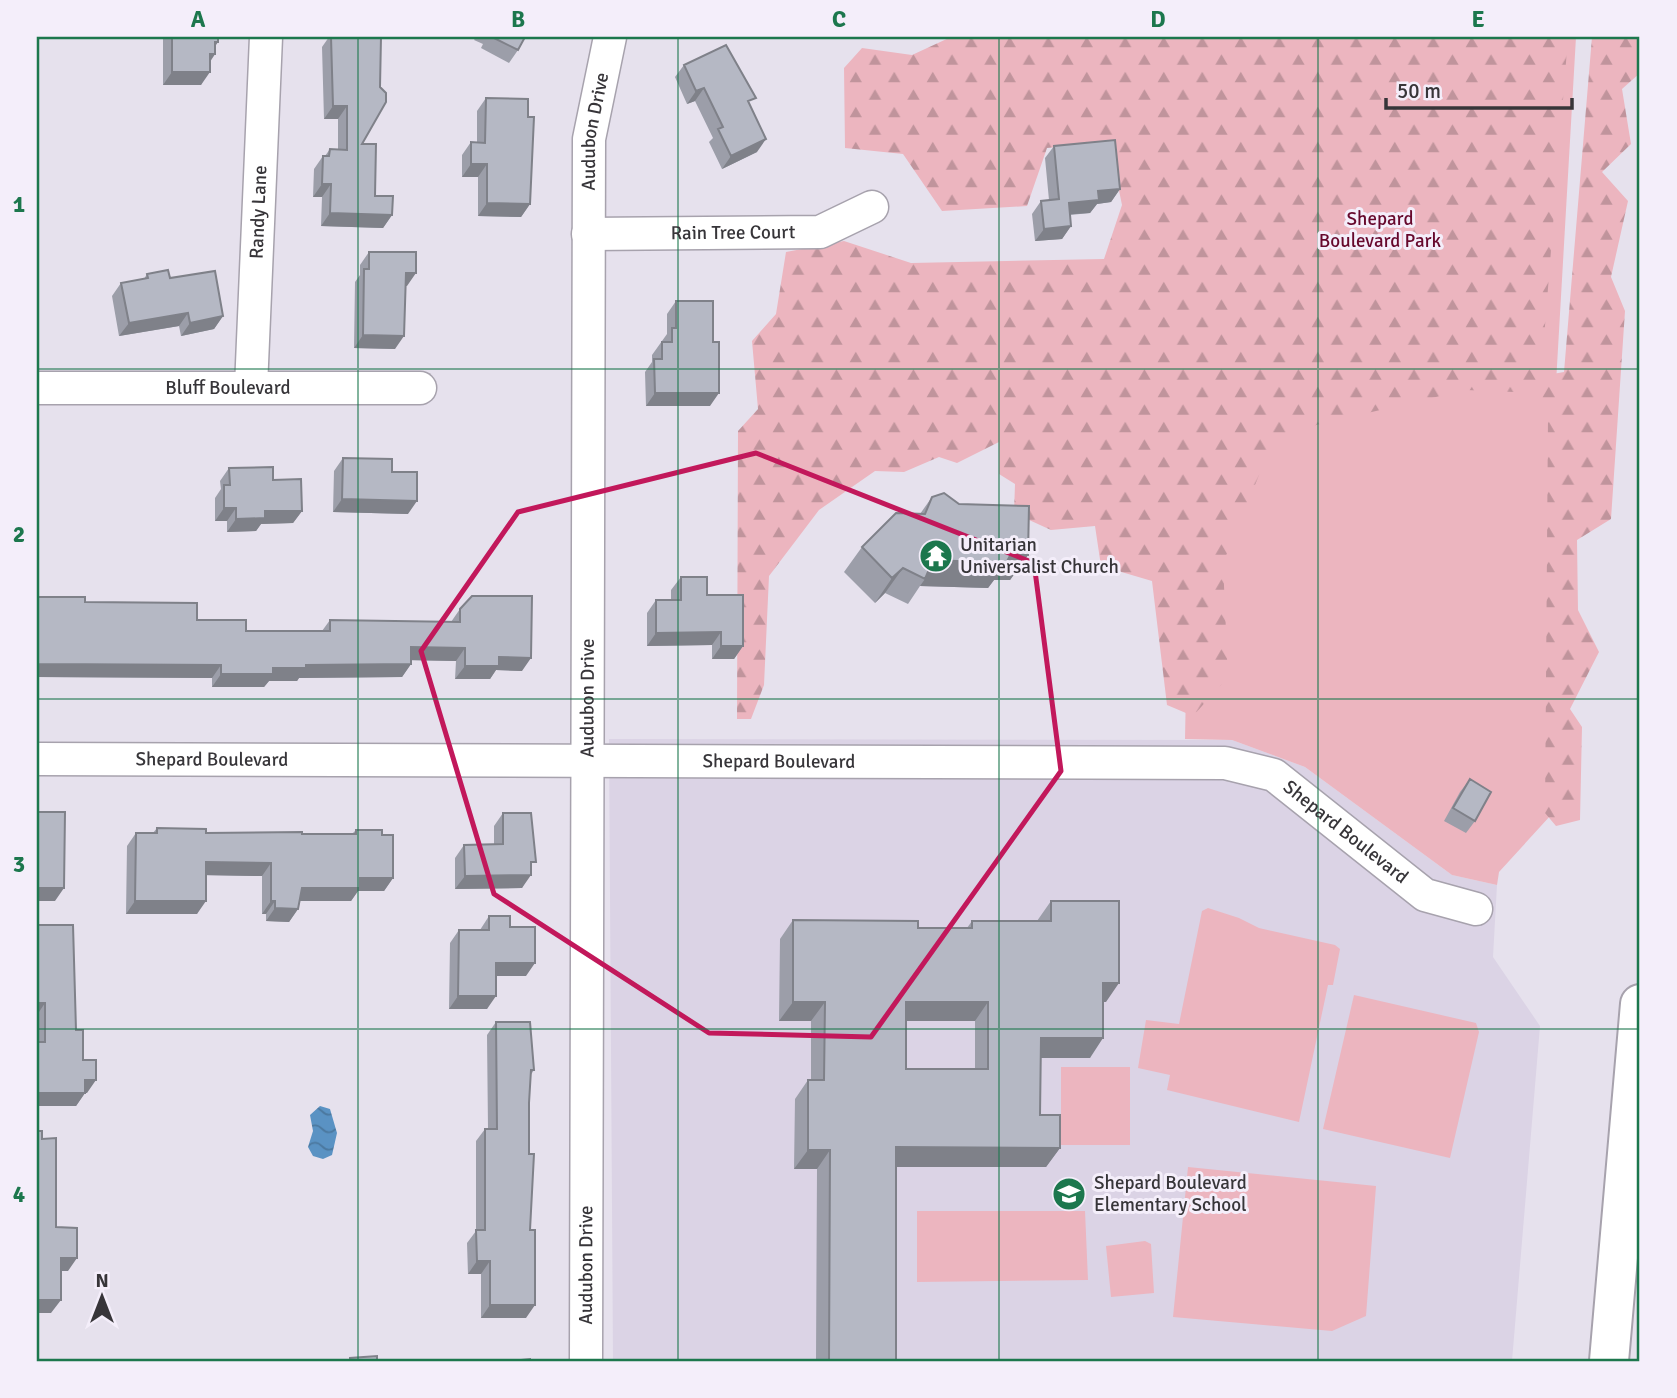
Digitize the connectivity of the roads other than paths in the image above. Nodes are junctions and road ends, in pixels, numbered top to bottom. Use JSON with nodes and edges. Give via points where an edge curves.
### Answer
{"nodes":[{"id":1,"x":265,"y":37,"type":"edge"},
{"id":2,"x":610,"y":37,"type":"edge"},
{"id":3,"x":872,"y":207,"type":"dead end"},
{"id":4,"x":588,"y":234,"type":"junction"},
{"id":5,"x":251,"y":387,"type":"junction"},
{"id":6,"x":37,"y":388,"type":"edge"},
{"id":7,"x":420,"y":388,"type":"dead end"},
{"id":8,"x":37,"y":760,"type":"edge"},
{"id":9,"x":587,"y":761,"type":"junction"},
{"id":10,"x":1476,"y":909,"type":"dead end"},
{"id":11,"x":1640,"y":1004,"type":"edge"},
{"id":12,"x":586,"y":1361,"type":"edge"},
{"id":13,"x":1609,"y":1361,"type":"edge"}],
"edges":[{"from":1,"to":5,"type":"street","name":"Randy Lane"},
{"from":2,"to":4,"type":"street","name":"Audubon Drive","via":[[589,139]]},
{"from":3,"to":4,"type":"street","name":"Rain Tree Court","via":[[820,232]]},
{"from":4,"to":9,"type":"street","name":"Audubon Drive"},
{"from":5,"to":6,"type":"street","name":"Bluff Boulevard"},
{"from":5,"to":7,"type":"street","name":"Bluff Boulevard"},
{"from":8,"to":9,"type":"street","name":"Shepard Boulevard"},
{"from":9,"to":10,"type":"street","name":"Shepard Boulevard","via":[[1225,763],[1274,775],[1425,895]]},
{"from":9,"to":12,"type":"street","name":"Audubon Drive"},
{"from":11,"to":13,"type":"highway"}]}
